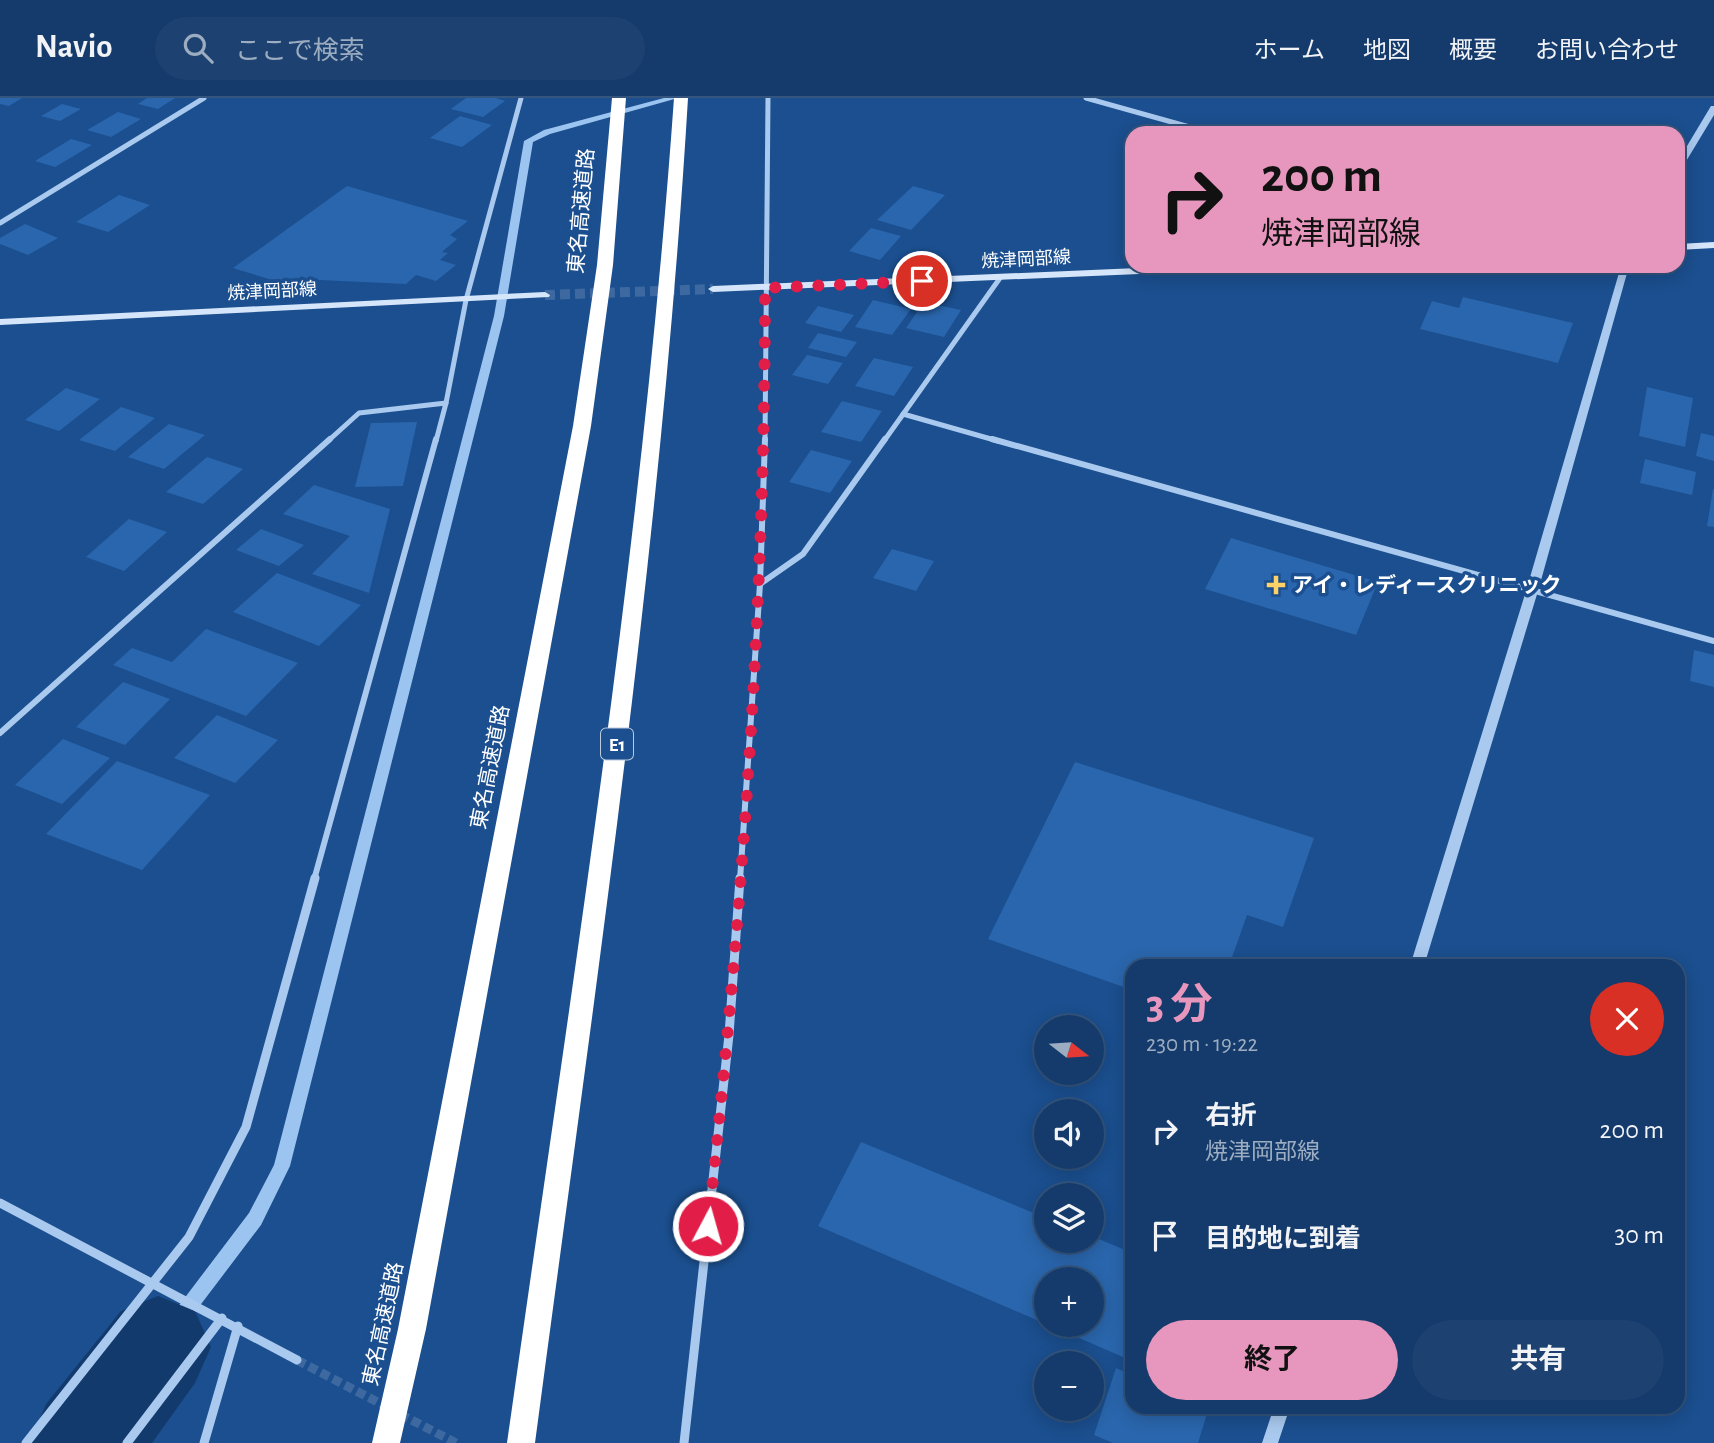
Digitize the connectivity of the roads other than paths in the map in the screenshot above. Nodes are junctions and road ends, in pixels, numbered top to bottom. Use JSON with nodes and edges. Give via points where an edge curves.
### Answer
{"nodes":[{"id":1,"x":204,"y":98,"type":"edge"},
{"id":2,"x":521,"y":98,"type":"edge"},
{"id":3,"x":619,"y":98,"type":"edge"},
{"id":4,"x":681,"y":98,"type":"edge"},
{"id":5,"x":768,"y":98,"type":"edge"},
{"id":6,"x":1087,"y":98,"type":"edge"},
{"id":7,"x":1714,"y":108,"type":"edge"},
{"id":8,"x":1186,"y":126,"type":"edge"},
{"id":9,"x":1685,"y":156,"type":"edge"},
{"id":10,"x":0,"y":223,"type":"edge"},
{"id":11,"x":1714,"y":245,"type":"edge"},
{"id":12,"x":1685,"y":247,"type":"edge"},
{"id":13,"x":1125,"y":272,"type":"edge"},
{"id":14,"x":1623,"y":273,"type":"edge"},
{"id":15,"x":1000,"y":278,"type":"junction"},
{"id":16,"x":765,"y":288,"type":"junction"},
{"id":17,"x":713,"y":289,"type":"tunnel mouth"},
{"id":18,"x":545,"y":295,"type":"tunnel mouth"},
{"id":19,"x":466,"y":300,"type":"junction"},
{"id":20,"x":0,"y":322,"type":"edge"},
{"id":21,"x":446,"y":403,"type":"junction"},
{"id":22,"x":903,"y":414,"type":"junction"},
{"id":23,"x":760,"y":584,"type":"junction"},
{"id":24,"x":1532,"y":591,"type":"junction"},
{"id":25,"x":1714,"y":641,"type":"edge"},
{"id":26,"x":0,"y":733,"type":"edge"},
{"id":27,"x":1419,"y":959,"type":"edge"},
{"id":28,"x":0,"y":1203,"type":"edge"},
{"id":29,"x":154,"y":1283,"type":"junction"},
{"id":30,"x":222,"y":1318,"type":"junction"},
{"id":31,"x":238,"y":1326,"type":"junction"},
{"id":32,"x":297,"y":1360,"type":"tunnel mouth"},
{"id":33,"x":1280,"y":1414,"type":"edge"},
{"id":34,"x":26,"y":1443,"type":"edge"},
{"id":35,"x":127,"y":1443,"type":"edge"},
{"id":36,"x":204,"y":1443,"type":"edge"},
{"id":37,"x":386,"y":1443,"type":"edge"},
{"id":38,"x":523,"y":1443,"type":"edge"},
{"id":39,"x":684,"y":1443,"type":"edge"},
{"id":40,"x":1270,"y":1443,"type":"edge"}],
"edges":[{"from":1,"to":10,"type":"street"},
{"from":2,"to":19,"type":"street"},
{"from":3,"to":37,"type":"highway","name":"東名高速道路","via":[[605,265],[582,426],[420,1288]]},
{"from":4,"to":38,"type":"highway","number":"E1","via":[[670,265],[625,682]]},
{"from":5,"to":16,"type":"street"},
{"from":6,"to":8,"type":"street"},
{"from":7,"to":9,"type":"street"},
{"from":11,"to":12,"type":"main road"},
{"from":13,"to":15,"type":"main road","name":"焼津岡部線"},
{"from":14,"to":24,"type":"street"},
{"from":15,"to":16,"type":"main road","name":"焼津岡部線"},
{"from":15,"to":22,"type":"street"},
{"from":16,"to":17,"type":"main road","name":"焼津岡部線"},
{"from":16,"to":23,"type":"street"},
{"from":18,"to":19,"type":"main road","name":"焼津岡部線"},
{"from":19,"to":20,"type":"main road","name":"焼津岡部線"},
{"from":19,"to":21,"type":"street"},
{"from":21,"to":26,"type":"street","via":[[359,413]]},
{"from":21,"to":29,"type":"street","via":[[246,1127],[189,1237]]},
{"from":22,"to":23,"type":"street","via":[[803,554]]},
{"from":22,"to":24,"type":"street"},
{"from":23,"to":39,"type":"street","via":[[729,1035]]},
{"from":24,"to":25,"type":"street"},
{"from":24,"to":27,"type":"street"},
{"from":28,"to":29,"type":"street"},
{"from":29,"to":30,"type":"street"},
{"from":29,"to":34,"type":"street"},
{"from":30,"to":31,"type":"street"},
{"from":30,"to":35,"type":"street"},
{"from":31,"to":32,"type":"street"},
{"from":31,"to":36,"type":"street"},
{"from":33,"to":40,"type":"street"}]}
